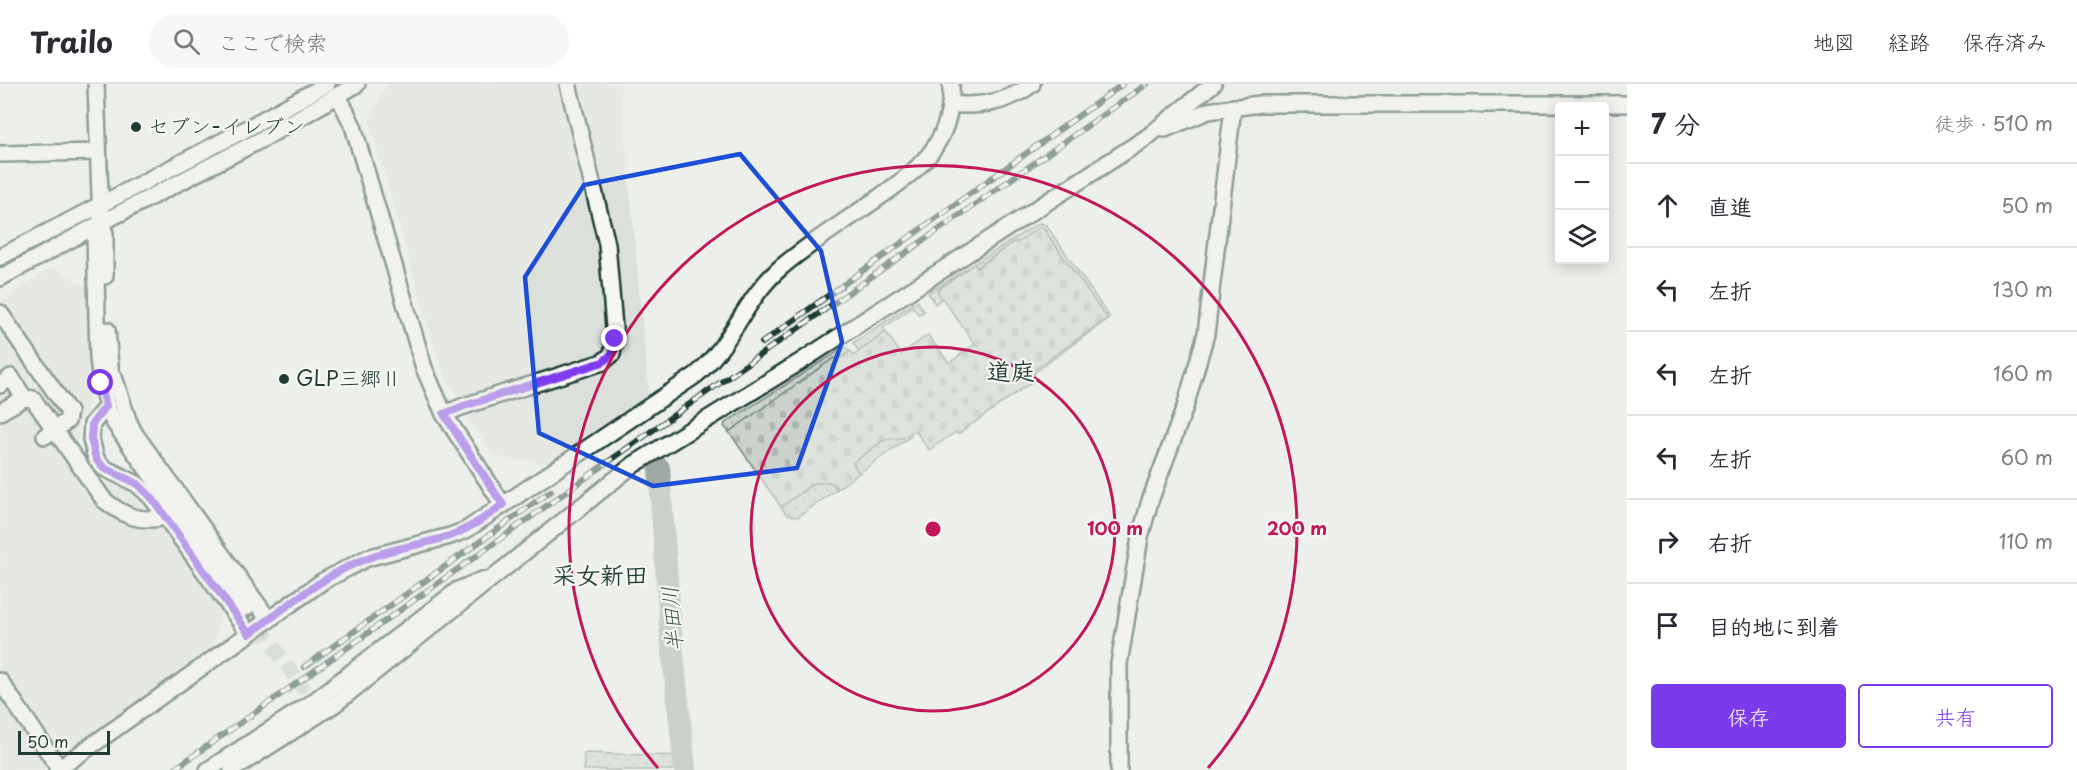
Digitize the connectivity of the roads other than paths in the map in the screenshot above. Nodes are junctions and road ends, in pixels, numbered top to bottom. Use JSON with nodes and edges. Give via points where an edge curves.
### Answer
{"nodes":[{"id":1,"x":96,"y":84,"type":"edge"},
{"id":2,"x":299,"y":84,"type":"edge"},
{"id":3,"x":327,"y":84,"type":"edge"},
{"id":4,"x":357,"y":84,"type":"edge"},
{"id":5,"x":568,"y":84,"type":"edge"},
{"id":6,"x":951,"y":84,"type":"edge"},
{"id":7,"x":998,"y":84,"type":"edge"},
{"id":8,"x":1032,"y":84,"type":"edge"},
{"id":9,"x":1213,"y":84,"type":"edge"},
{"id":10,"x":338,"y":95,"type":"junction"},
{"id":11,"x":299,"y":100,"type":"junction"},
{"id":12,"x":1003,"y":100,"type":"junction"},
{"id":13,"x":950,"y":104,"type":"junction"},
{"id":14,"x":1627,"y":104,"type":"edge"},
{"id":15,"x":1233,"y":107,"type":"junction"},
{"id":16,"x":1146,"y":138,"type":"junction"},
{"id":17,"x":98,"y":152,"type":"junction"},
{"id":18,"x":0,"y":154,"type":"edge"},
{"id":19,"x":100,"y":204,"type":"junction"},
{"id":20,"x":101,"y":223,"type":"junction"},
{"id":21,"x":0,"y":257,"type":"edge"},
{"id":22,"x":0,"y":278,"type":"edge"},
{"id":23,"x":0,"y":313,"type":"edge"},
{"id":24,"x":109,"y":363,"type":"junction"},
{"id":25,"x":0,"y":385,"type":"edge"},
{"id":26,"x":24,"y":398,"type":"junction"},
{"id":27,"x":106,"y":406,"type":"junction"},
{"id":28,"x":0,"y":412,"type":"edge"},
{"id":29,"x":444,"y":414,"type":"junction"},
{"id":30,"x":123,"y":433,"type":"junction"},
{"id":31,"x":45,"y":436,"type":"dead end"},
{"id":32,"x":503,"y":505,"type":"junction"},
{"id":33,"x":166,"y":517,"type":"junction"},
{"id":34,"x":496,"y":575,"type":"junction"},
{"id":35,"x":246,"y":608,"type":"tunnel mouth"},
{"id":36,"x":269,"y":620,"type":"junction"},
{"id":37,"x":249,"y":634,"type":"junction"},
{"id":38,"x":0,"y":681,"type":"edge"},
{"id":39,"x":58,"y":769,"type":"edge"},
{"id":40,"x":208,"y":770,"type":"edge"},
{"id":41,"x":232,"y":770,"type":"edge"},
{"id":42,"x":1119,"y":770,"type":"edge"}],
"edges":[{"from":1,"to":17,"type":"street"},
{"from":2,"to":11,"type":"street"},
{"from":3,"to":11,"type":"street"},
{"from":4,"to":10,"type":"street"},
{"from":5,"to":29,"type":"street","via":[[607,244],[615,339],[612,354],[603,362]]},
{"from":6,"to":13,"type":"street"},
{"from":7,"to":12,"type":"street"},
{"from":8,"to":12,"type":"street"},
{"from":9,"to":16,"type":"street"},
{"from":10,"to":20,"type":"street"},
{"from":10,"to":29,"type":"street","via":[[353,126],[424,368]]},
{"from":11,"to":19,"type":"street"},
{"from":12,"to":13,"type":"street","via":[[979,105]]},
{"from":13,"to":32,"type":"street","via":[[942,136],[924,162],[777,271],[711,362]]},
{"from":14,"to":15,"type":"street"},
{"from":15,"to":16,"type":"street","via":[[1208,111]]},
{"from":15,"to":42,"type":"street","via":[[1206,334],[1140,537],[1119,664]]},
{"from":16,"to":34,"type":"street","via":[[800,363],[633,465]]},
{"from":17,"to":18,"type":"street"},
{"from":17,"to":19,"type":"street"},
{"from":19,"to":20,"type":"street"},
{"from":19,"to":21,"type":"street"},
{"from":20,"to":22,"type":"street"},
{"from":20,"to":24,"type":"street","via":[[105,233]]},
{"from":20,"to":27,"type":"street","via":[[94,235],[98,358]]},
{"from":23,"to":31,"type":"street","via":[[69,412],[67,421]]},
{"from":24,"to":30,"type":"street"},
{"from":24,"to":36,"type":"street","via":[[135,434]]},
{"from":25,"to":26,"type":"street","via":[[11,377]]},
{"from":26,"to":28,"type":"street"},
{"from":26,"to":33,"type":"street","via":[[33,399],[104,500],[134,518]]},
{"from":27,"to":30,"type":"street"},
{"from":27,"to":33,"type":"street","via":[[92,424],[96,459],[104,468],[138,484]]},
{"from":29,"to":32,"type":"street"},
{"from":30,"to":35,"type":"street"},
{"from":32,"to":36,"type":"street","via":[[450,536],[392,550],[344,569]]},
{"from":33,"to":37,"type":"street"},
{"from":34,"to":40,"type":"street","via":[[458,590]]},
{"from":34,"to":41,"type":"street","via":[[335,704]]},
{"from":36,"to":37,"type":"street"},
{"from":37,"to":39,"type":"street"},
{"from":38,"to":39,"type":"street"}]}
